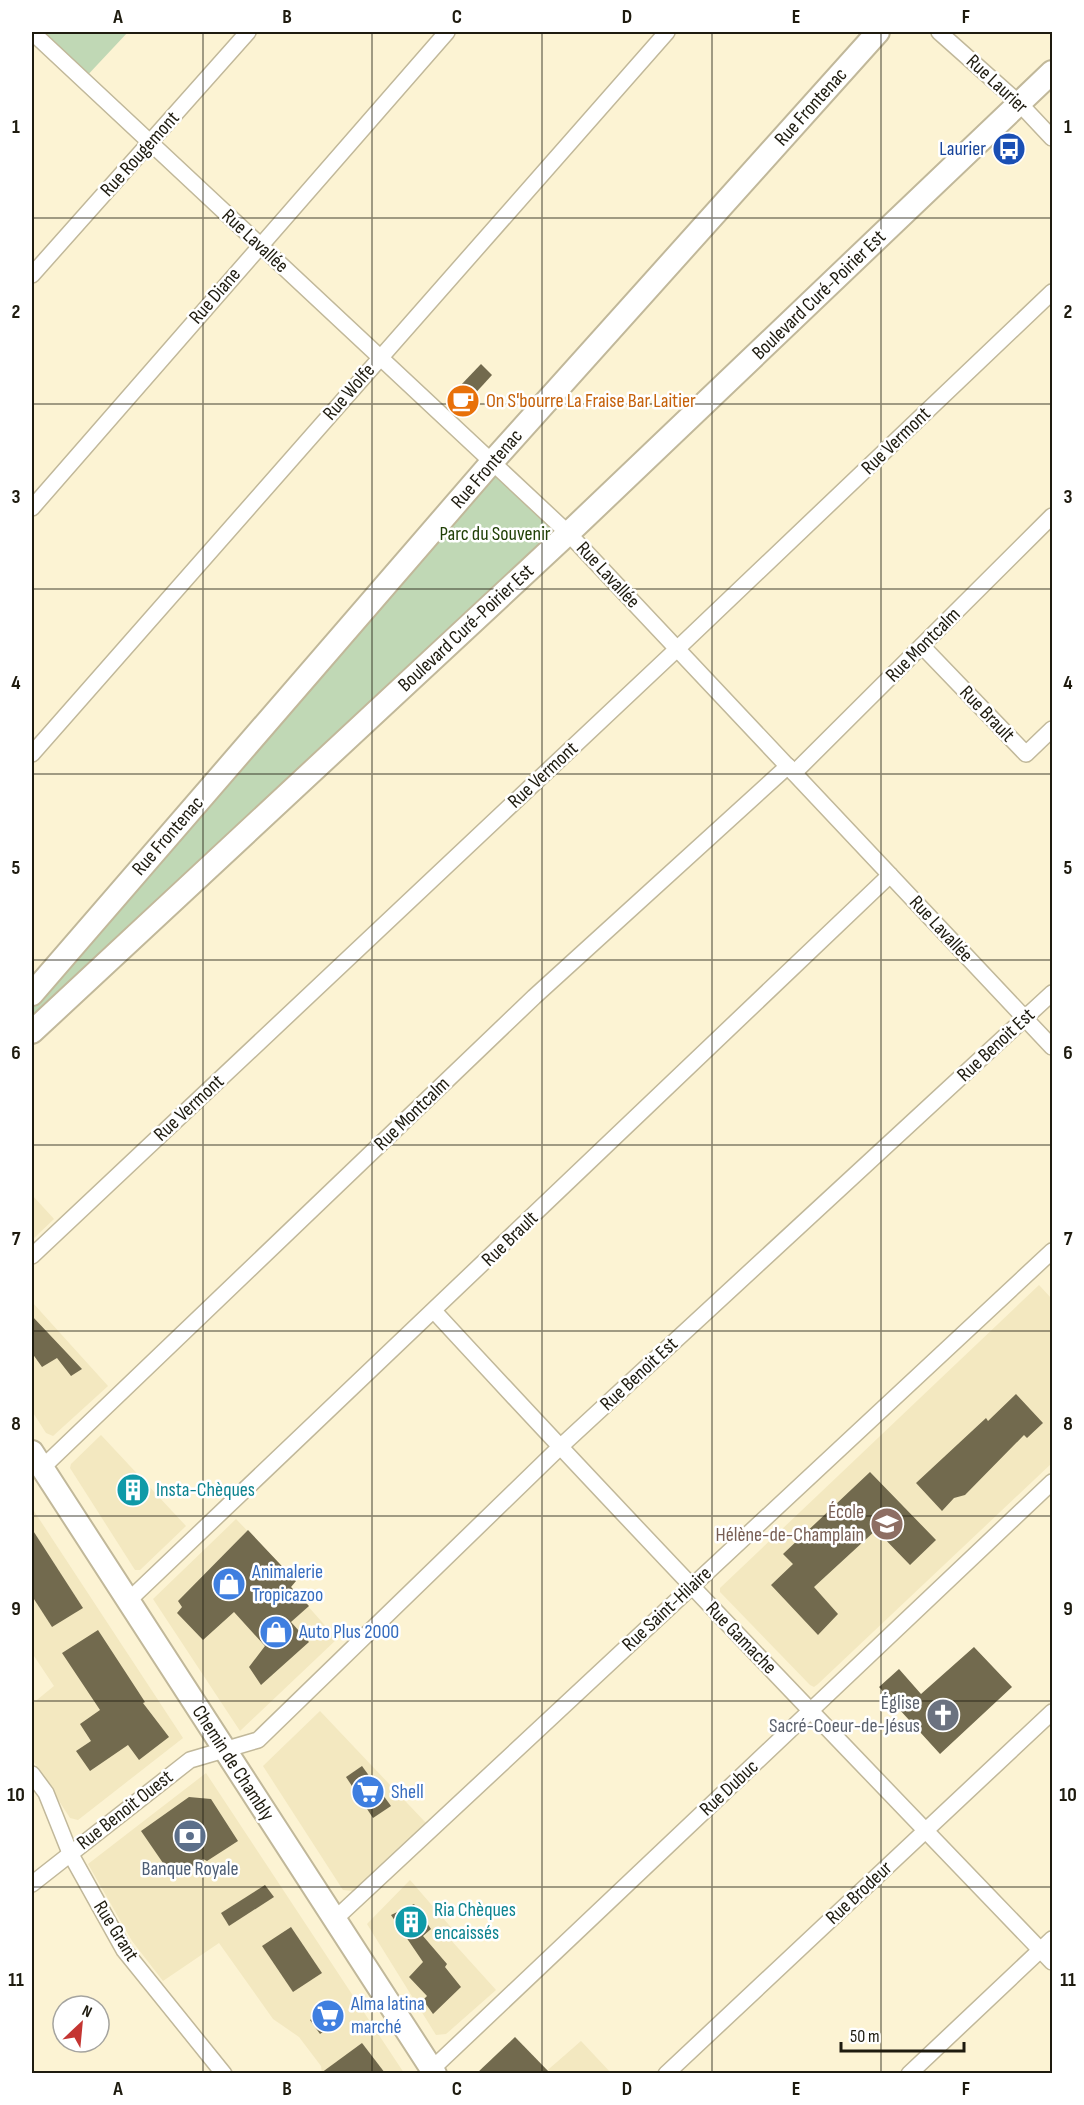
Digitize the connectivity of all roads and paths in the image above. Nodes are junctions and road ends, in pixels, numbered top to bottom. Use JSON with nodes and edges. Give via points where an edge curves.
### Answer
{"nodes":[{"id":1,"x":32,"y":32,"type":"edge"},
{"id":2,"x":248,"y":32,"type":"edge"},
{"id":3,"x":447,"y":32,"type":"edge"},
{"id":4,"x":667,"y":32,"type":"edge"},
{"id":5,"x":878,"y":32,"type":"edge"},
{"id":6,"x":939,"y":32,"type":"edge"},
{"id":7,"x":1053,"y":72,"type":"edge"},
{"id":8,"x":1020,"y":104,"type":"junction"},
{"id":9,"x":1053,"y":138,"type":"edge"},
{"id":10,"x":150,"y":143,"type":"junction"},
{"id":11,"x":260,"y":245,"type":"junction"},
{"id":12,"x":32,"y":275,"type":"edge"},
{"id":13,"x":1053,"y":292,"type":"edge"},
{"id":14,"x":379,"y":357,"type":"junction"},
{"id":15,"x":492,"y":462,"type":"junction"},
{"id":16,"x":32,"y":508,"type":"edge"},
{"id":17,"x":1053,"y":516,"type":"edge"},
{"id":18,"x":568,"y":533,"type":"junction"},
{"id":19,"x":922,"y":646,"type":"junction"},
{"id":20,"x":677,"y":649,"type":"junction"},
{"id":21,"x":1053,"y":729,"type":"edge"},
{"id":22,"x":32,"y":754,"type":"edge"},
{"id":23,"x":791,"y":770,"type":"junction"},
{"id":24,"x":890,"y":875,"type":"junction"},
{"id":25,"x":1053,"y":993,"type":"edge"},
{"id":26,"x":32,"y":994,"type":"edge"},
{"id":27,"x":1025,"y":1018,"type":"junction"},
{"id":28,"x":32,"y":1032,"type":"edge"},
{"id":29,"x":1053,"y":1047,"type":"edge"},
{"id":30,"x":1053,"y":1251,"type":"edge"},
{"id":31,"x":32,"y":1256,"type":"edge"},
{"id":32,"x":434,"y":1311,"type":"junction"},
{"id":33,"x":560,"y":1447,"type":"junction"},
{"id":34,"x":37,"y":1460,"type":"edge"},
{"id":35,"x":1053,"y":1482,"type":"edge"},
{"id":36,"x":692,"y":1586,"type":"junction"},
{"id":37,"x":128,"y":1601,"type":"junction"},
{"id":38,"x":811,"y":1711,"type":"junction"},
{"id":39,"x":1053,"y":1712,"type":"edge"},
{"id":40,"x":225,"y":1750,"type":"junction"},
{"id":41,"x":32,"y":1774,"type":"edge"},
{"id":42,"x":926,"y":1830,"type":"junction"},
{"id":43,"x":70,"y":1853,"type":"junction"},
{"id":44,"x":32,"y":1884,"type":"edge"},
{"id":45,"x":335,"y":1919,"type":"junction"},
{"id":46,"x":1053,"y":1939,"type":"edge"},
{"id":47,"x":1041,"y":1950,"type":"junction"},
{"id":48,"x":1053,"y":1962,"type":"edge"},
{"id":49,"x":434,"y":2071,"type":"edge"},
{"id":50,"x":224,"y":2073,"type":"edge"},
{"id":51,"x":666,"y":2073,"type":"edge"},
{"id":52,"x":909,"y":2073,"type":"edge"}],
"edges":[{"from":1,"to":10,"type":"street","name":"Rue Lavallée"},
{"from":2,"to":10,"type":"street","name":"Rue Rougemont"},
{"from":3,"to":11,"type":"street","name":"Rue Diane"},
{"from":4,"to":14,"type":"street","name":"Rue Wolfe"},
{"from":5,"to":15,"type":"main road","name":"Rue Frontenac"},
{"from":6,"to":8,"type":"street","name":"Rue Laurier"},
{"from":7,"to":8,"type":"main road","name":"Boulevard Curé-Poirier Est"},
{"from":8,"to":9,"type":"street","name":"Rue Laurier"},
{"from":8,"to":18,"type":"main road","name":"Boulevard Curé-Poirier Est"},
{"from":10,"to":11,"type":"street","name":"Rue Lavallée"},
{"from":10,"to":12,"type":"street","name":"Rue Rougemont"},
{"from":11,"to":14,"type":"street","name":"Rue Lavallée"},
{"from":11,"to":16,"type":"street","name":"Rue Diane"},
{"from":13,"to":20,"type":"street","name":"Rue Vermont"},
{"from":14,"to":15,"type":"street","name":"Rue Lavallée"},
{"from":14,"to":22,"type":"street","name":"Rue Wolfe"},
{"from":15,"to":18,"type":"street","name":"Rue Lavallée"},
{"from":15,"to":26,"type":"main road","name":"Rue Frontenac"},
{"from":17,"to":19,"type":"street","name":"Rue Montcalm"},
{"from":18,"to":20,"type":"street","name":"Rue Lavallée"},
{"from":18,"to":28,"type":"main road","name":"Boulevard Curé-Poirier Est"},
{"from":19,"to":21,"type":"street","name":"Rue Brault","via":[[1026,754]]},
{"from":19,"to":23,"type":"street","name":"Rue Montcalm"},
{"from":20,"to":23,"type":"street","name":"Rue Lavallée"},
{"from":20,"to":31,"type":"street","name":"Rue Vermont"},
{"from":23,"to":24,"type":"street","name":"Rue Lavallée"},
{"from":23,"to":34,"type":"street","name":"Rue Montcalm","via":[[534,997]]},
{"from":24,"to":27,"type":"street","name":"Rue Lavallée"},
{"from":24,"to":32,"type":"street","name":"Rue Brault"},
{"from":25,"to":27,"type":"street","name":"Rue Benoit Est"},
{"from":27,"to":29,"type":"street","name":"Rue Lavallée"},
{"from":27,"to":33,"type":"street","name":"Rue Benoit Est"},
{"from":30,"to":36,"type":"street","name":"Rue Saint-Hilaire"},
{"from":32,"to":33,"type":"street","name":"Rue Gamache"},
{"from":32,"to":37,"type":"street","name":"Rue Brault"},
{"from":33,"to":36,"type":"street","name":"Rue Gamache"},
{"from":33,"to":40,"type":"street","name":"Rue Benoit Est","via":[[258,1740]]},
{"from":34,"to":37,"type":"main road","name":"Chemin de Chambly"},
{"from":35,"to":38,"type":"street","name":"Rue Dubuc"},
{"from":36,"to":38,"type":"street","name":"Rue Gamache"},
{"from":36,"to":45,"type":"street","name":"Rue Saint-Hilaire"},
{"from":37,"to":40,"type":"main road","name":"Chemin de Chambly"},
{"from":38,"to":42,"type":"street","name":"Rue Gamache"},
{"from":38,"to":49,"type":"street","name":"Rue Dubuc"},
{"from":39,"to":42,"type":"street","name":"Rue Brodeur"},
{"from":40,"to":43,"type":"street","name":"Rue Benoit Ouest","via":[[190,1760]]},
{"from":40,"to":45,"type":"main road","name":"Chemin de Chambly"},
{"from":41,"to":43,"type":"street","name":"Rue Grant","via":[[46,1793]]},
{"from":42,"to":47,"type":"street","name":"Rue Gamache"},
{"from":42,"to":51,"type":"street","name":"Rue Brodeur"},
{"from":43,"to":44,"type":"street","name":"Rue Benoit Ouest"},
{"from":43,"to":50,"type":"street","name":"Rue Grant","via":[[124,1950]]},
{"from":45,"to":49,"type":"main road","name":"Chemin de Chambly"},
{"from":46,"to":47,"type":"street"},
{"from":47,"to":48,"type":"street","name":"Rue Gamache"},
{"from":47,"to":52,"type":"street"}]}
